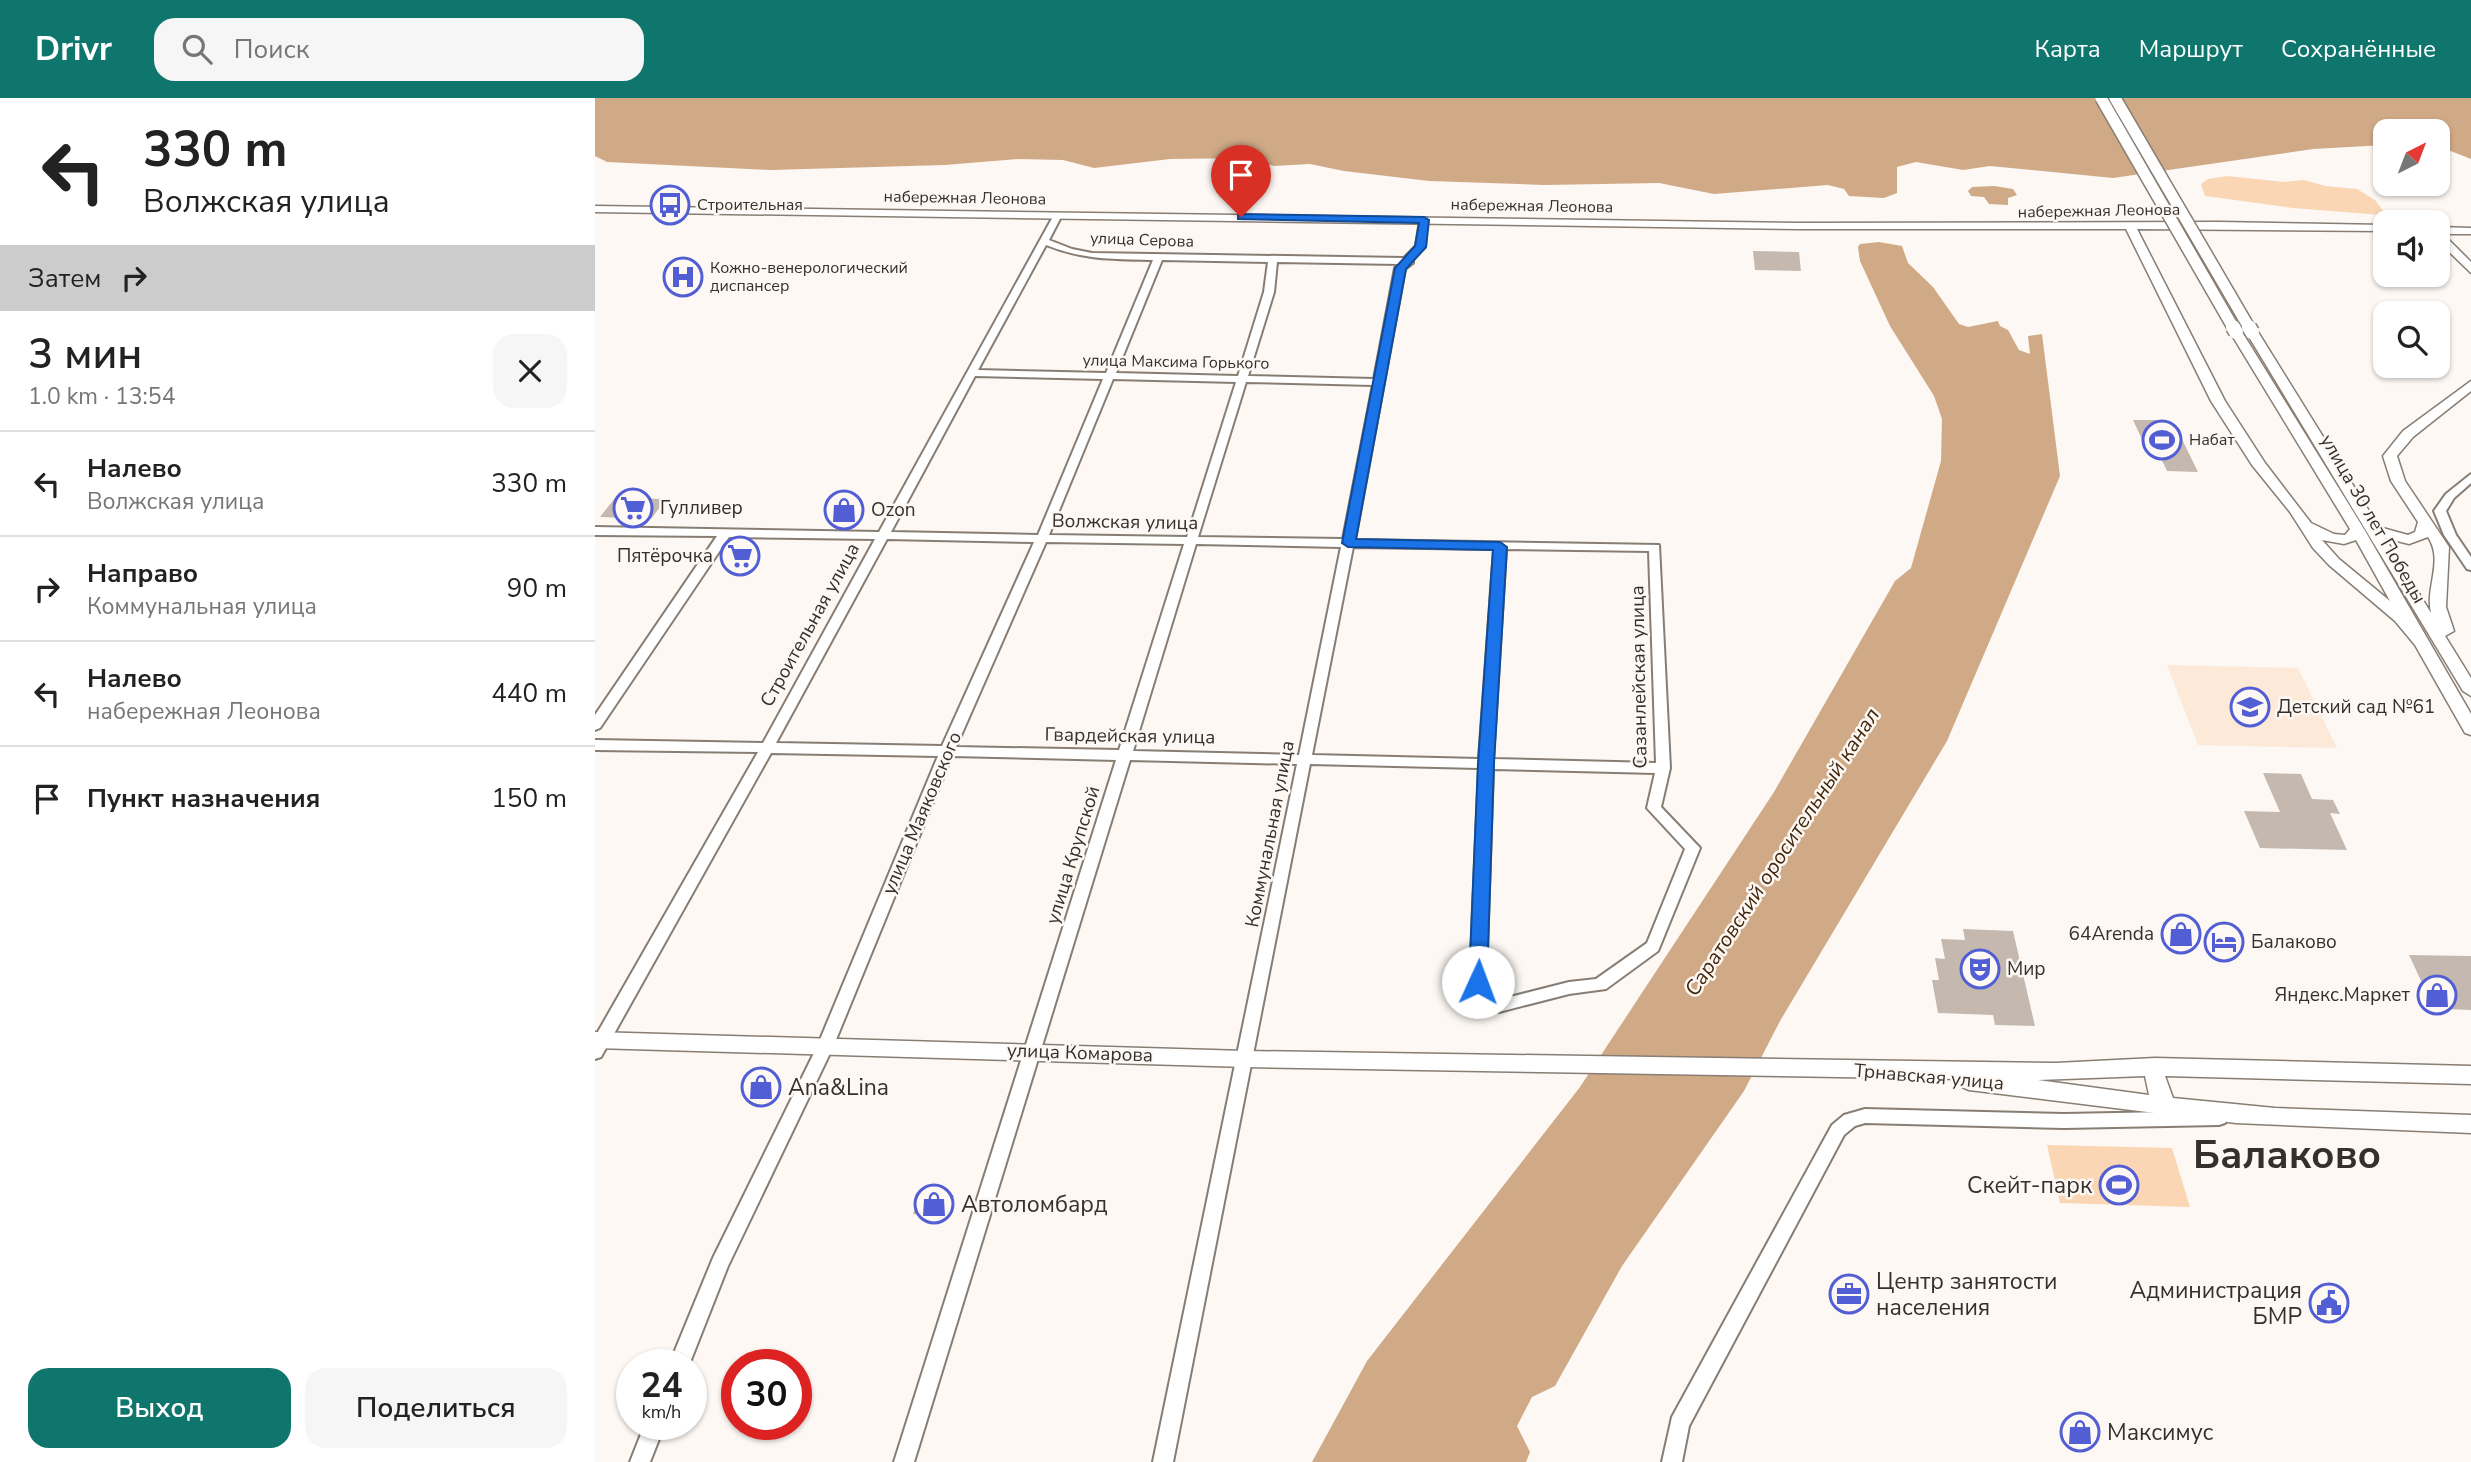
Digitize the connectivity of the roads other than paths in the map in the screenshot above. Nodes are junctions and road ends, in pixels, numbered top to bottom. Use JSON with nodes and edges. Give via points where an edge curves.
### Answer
{"nodes":[{"id":1,"x":2101,"y":98,"type":"edge"},
{"id":2,"x":2115,"y":98,"type":"edge"},
{"id":3,"x":595,"y":209,"type":"edge"},
{"id":4,"x":1058,"y":215,"type":"junction"},
{"id":5,"x":1424,"y":220,"type":"junction"},
{"id":6,"x":2131,"y":227,"type":"junction"},
{"id":7,"x":2373,"y":228,"type":"edge"},
{"id":8,"x":2471,"y":231,"type":"edge"},
{"id":9,"x":2450,"y":232,"type":"edge"},
{"id":10,"x":1044,"y":241,"type":"junction"},
{"id":11,"x":2450,"y":246,"type":"edge"},
{"id":12,"x":1159,"y":257,"type":"junction"},
{"id":13,"x":1273,"y":259,"type":"junction"},
{"id":14,"x":1410,"y":261,"type":"junction"},
{"id":15,"x":2471,"y":270,"type":"edge"},
{"id":16,"x":974,"y":373,"type":"junction"},
{"id":17,"x":1108,"y":376,"type":"junction"},
{"id":18,"x":1241,"y":379,"type":"junction"},
{"id":19,"x":1377,"y":382,"type":"junction"},
{"id":20,"x":2471,"y":385,"type":"edge"},
{"id":21,"x":2471,"y":477,"type":"edge"},
{"id":22,"x":2303,"y":521,"type":"junction"},
{"id":23,"x":2425,"y":523,"type":"junction"},
{"id":24,"x":2357,"y":529,"type":"junction"},
{"id":25,"x":595,"y":531,"type":"edge"},
{"id":26,"x":2375,"y":531,"type":"junction"},
{"id":27,"x":725,"y":534,"type":"junction"},
{"id":28,"x":883,"y":535,"type":"junction"},
{"id":29,"x":1042,"y":538,"type":"junction"},
{"id":30,"x":1192,"y":541,"type":"junction"},
{"id":31,"x":1348,"y":543,"type":"junction"},
{"id":32,"x":1500,"y":547,"type":"junction"},
{"id":33,"x":1655,"y":548,"type":"joint"},
{"id":34,"x":2471,"y":566,"type":"edge"},
{"id":35,"x":2419,"y":641,"type":"junction"},
{"id":36,"x":2471,"y":682,"type":"edge"},
{"id":37,"x":2471,"y":691,"type":"edge"},
{"id":38,"x":595,"y":726,"type":"edge"},
{"id":39,"x":2471,"y":729,"type":"edge"},
{"id":40,"x":595,"y":745,"type":"edge"},
{"id":41,"x":767,"y":748,"type":"junction"},
{"id":42,"x":947,"y":751,"type":"junction"},
{"id":43,"x":1125,"y":755,"type":"junction"},
{"id":44,"x":1303,"y":759,"type":"junction"},
{"id":45,"x":1486,"y":763,"type":"junction"},
{"id":46,"x":1663,"y":768,"type":"junction"},
{"id":47,"x":597,"y":1044,"type":"edge"},
{"id":48,"x":825,"y":1047,"type":"junction"},
{"id":49,"x":1031,"y":1052,"type":"junction"},
{"id":50,"x":1246,"y":1059,"type":"junction"},
{"id":51,"x":2155,"y":1067,"type":"junction"},
{"id":52,"x":1844,"y":1069,"type":"junction"},
{"id":53,"x":2471,"y":1075,"type":"edge"},
{"id":54,"x":2057,"y":1089,"type":"junction"},
{"id":55,"x":2166,"y":1106,"type":"junction"},
{"id":56,"x":2274,"y":1117,"type":"junction"},
{"id":57,"x":2064,"y":1121,"type":"junction"},
{"id":58,"x":2471,"y":1124,"type":"edge"},
{"id":59,"x":685,"y":1349,"type":"edge"},
{"id":60,"x":649,"y":1440,"type":"edge"},
{"id":61,"x":640,"y":1462,"type":"edge"},
{"id":62,"x":904,"y":1462,"type":"edge"},
{"id":63,"x":1163,"y":1462,"type":"edge"},
{"id":64,"x":1672,"y":1462,"type":"edge"}],
"edges":[{"from":1,"to":24,"type":"main road","name":"улица 30 лет Победы","bridge":true},
{"from":2,"to":26,"type":"main road","bridge":true},
{"from":3,"to":4,"type":"main road","name":"набережная Леонова"},
{"from":4,"to":5,"type":"main road","name":"набережная Леонова"},
{"from":4,"to":10,"type":"street","name":"Строительная улица"},
{"from":5,"to":6,"type":"main road","name":"набережная Леонова"},
{"from":5,"to":14,"type":"street","name":"Коммунальная улица","via":[[1420,247]]},
{"from":6,"to":7,"type":"main road","name":"набережная Леонова"},
{"from":6,"to":22,"type":"main road","via":[[2218,401],[2259,465]]},
{"from":8,"to":9,"type":"main road"},
{"from":10,"to":12,"type":"street","name":"улица Серова","via":[[1092,256]]},
{"from":10,"to":16,"type":"street","name":"Строительная улица"},
{"from":11,"to":15,"type":"main road"},
{"from":12,"to":13,"type":"street","name":"улица Серова"},
{"from":12,"to":17,"type":"street","name":"улица Маяковского"},
{"from":13,"to":14,"type":"street","name":"улица Серова"},
{"from":13,"to":18,"type":"street","name":"улица Крупской","via":[[1269,292]]},
{"from":14,"to":19,"type":"street","name":"Коммунальная улица","via":[[1400,268]]},
{"from":16,"to":17,"type":"street","name":"улица Максима Горького"},
{"from":16,"to":28,"type":"street","name":"Строительная улица"},
{"from":17,"to":18,"type":"street","name":"улица Максима Горького"},
{"from":17,"to":29,"type":"street","name":"улица Маяковского"},
{"from":18,"to":19,"type":"street","name":"улица Максима Горького"},
{"from":18,"to":30,"type":"street","name":"улица Крупской"},
{"from":19,"to":31,"type":"street","name":"Коммунальная улица"},
{"from":20,"to":23,"type":"main road","via":[[2409,434],[2390,456],[2398,481]]},
{"from":21,"to":34,"type":"street","via":[[2440,511],[2450,536]]},
{"from":22,"to":24,"type":"main road","via":[[2334,539],[2349,539]]},
{"from":22,"to":35,"type":"main road","via":[[2334,562],[2401,618]]},
{"from":23,"to":26,"type":"main road","via":[[2422,536],[2409,540]]},
{"from":23,"to":36,"type":"main road","via":[[2442,547],[2445,560],[2436,608]]},
{"from":24,"to":35,"type":"main road","name":"улица 30 лет Победы"},
{"from":25,"to":27,"type":"street","name":"Волжская улица"},
{"from":26,"to":37,"type":"main road"},
{"from":27,"to":28,"type":"street","name":"Волжская улица"},
{"from":27,"to":38,"type":"street"},
{"from":28,"to":29,"type":"street","name":"Волжская улица"},
{"from":28,"to":41,"type":"street","name":"Строительная улица"},
{"from":29,"to":30,"type":"street","name":"Волжская улица"},
{"from":29,"to":42,"type":"street","name":"улица Маяковского"},
{"from":30,"to":31,"type":"street","name":"Волжская улица"},
{"from":30,"to":43,"type":"street","name":"улица Крупской"},
{"from":31,"to":32,"type":"street","name":"Волжская улица"},
{"from":31,"to":44,"type":"street","name":"Коммунальная улица"},
{"from":32,"to":33,"type":"street","name":"Волжская улица"},
{"from":32,"to":45,"type":"street"},
{"from":33,"to":46,"type":"street","name":"Сазанлейская улица"},
{"from":35,"to":39,"type":"main road","name":"улица 30 лет Победы"},
{"from":40,"to":41,"type":"street","name":"Гвардейская улица"},
{"from":41,"to":42,"type":"street","name":"Гвардейская улица"},
{"from":41,"to":47,"type":"street","name":"Строительная улица"},
{"from":42,"to":43,"type":"street","name":"Гвардейская улица"},
{"from":42,"to":48,"type":"street","name":"улица Маяковского"},
{"from":43,"to":44,"type":"street","name":"Гвардейская улица"},
{"from":43,"to":49,"type":"street","name":"улица Крупской"},
{"from":44,"to":45,"type":"street","name":"Гвардейская улица"},
{"from":44,"to":50,"type":"street","name":"Коммунальная улица"},
{"from":45,"to":46,"type":"street","name":"Гвардейская улица"},
{"from":45,"to":46,"type":"street","name":"Сазанлейская улица","via":[[1478,982],[1499,1006],[1600,985],[1653,947],[1693,848],[1654,808]]},
{"from":47,"to":48,"type":"main road","name":"улица Комарова"},
{"from":48,"to":49,"type":"main road","name":"улица Комарова"},
{"from":48,"to":59,"type":"street","name":"улица Маяковского","via":[[720,1264]]},
{"from":49,"to":50,"type":"main road","name":"улица Комарова"},
{"from":49,"to":62,"type":"street","name":"улица Крупской"},
{"from":50,"to":52,"type":"main road","name":"улица Комарова"},
{"from":50,"to":63,"type":"street","name":"Коммунальная улица"},
{"from":51,"to":52,"type":"main road","name":"Трнавская улица","via":[[2056,1072]]},
{"from":51,"to":53,"type":"main road","name":"Трнавская улица"},
{"from":51,"to":55,"type":"main road","via":[[2157,1093]]},
{"from":52,"to":54,"type":"main road","name":"Трнавская улица"},
{"from":54,"to":55,"type":"main road","name":"Трнавская улица"},
{"from":54,"to":57,"type":"street","via":[[2076,1107]]},
{"from":55,"to":56,"type":"main road","name":"Трнавская улица"},
{"from":56,"to":57,"type":"street"},
{"from":56,"to":58,"type":"main road","name":"Трнавская улица"},
{"from":57,"to":64,"type":"street","via":[[1850,1119],[1838,1130],[1809,1181],[1679,1424]]},
{"from":60,"to":61,"type":"street"}]}
